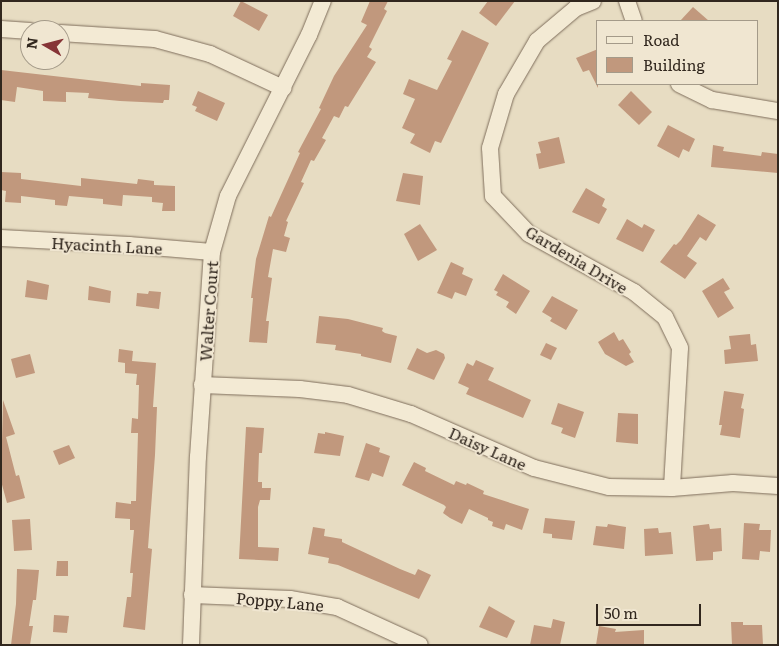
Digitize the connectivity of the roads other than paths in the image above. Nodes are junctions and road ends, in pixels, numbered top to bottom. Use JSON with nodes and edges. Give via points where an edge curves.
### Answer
{"nodes":[{"id":1,"x":323,"y":1,"type":"edge"},
{"id":2,"x":593,"y":1,"type":"edge"},
{"id":3,"x":627,"y":1,"type":"edge"},
{"id":4,"x":634,"y":20,"type":"edge"},
{"id":5,"x":1,"y":30,"type":"edge"},
{"id":6,"x":20,"y":31,"type":"edge"},
{"id":7,"x":70,"y":34,"type":"edge"},
{"id":8,"x":681,"y":85,"type":"edge"},
{"id":9,"x":283,"y":88,"type":"junction"},
{"id":10,"x":778,"y":111,"type":"edge"},
{"id":11,"x":1,"y":238,"type":"edge"},
{"id":12,"x":212,"y":252,"type":"junction"},
{"id":13,"x":202,"y":385,"type":"junction"},
{"id":14,"x":778,"y":486,"type":"edge"},
{"id":15,"x":672,"y":488,"type":"junction"},
{"id":16,"x":192,"y":595,"type":"junction"},
{"id":17,"x":191,"y":645,"type":"edge"},
{"id":18,"x":420,"y":645,"type":"edge"}],
"edges":[{"from":1,"to":9,"type":"street","name":"Walter Court"},
{"from":2,"to":15,"type":"street","name":"Gardenia Drive","via":[[576,8],[537,41],[506,94],[490,148],[493,196],[528,234],[634,292],[665,317],[680,348]]},
{"from":3,"to":4,"type":"street"},
{"from":5,"to":6,"type":"street"},
{"from":7,"to":9,"type":"street","via":[[155,39],[210,54]]},
{"from":8,"to":10,"type":"street","via":[[712,100]]},
{"from":9,"to":12,"type":"street","name":"Walter Court","via":[[228,196]]},
{"from":11,"to":12,"type":"street","name":"Hyacinth Lane"},
{"from":12,"to":13,"type":"street","name":"Walter Court"},
{"from":13,"to":15,"type":"street","name":"Daisy Lane","via":[[300,389],[348,395],[410,414],[534,468],[609,487]]},
{"from":13,"to":16,"type":"street","name":"Walter Court"},
{"from":14,"to":15,"type":"street","name":"Daisy Lane","via":[[733,482]]},
{"from":16,"to":17,"type":"street","name":"Walter Court"},
{"from":16,"to":18,"type":"street","name":"Poppy Lane","via":[[290,600],[337,607]]}]}
